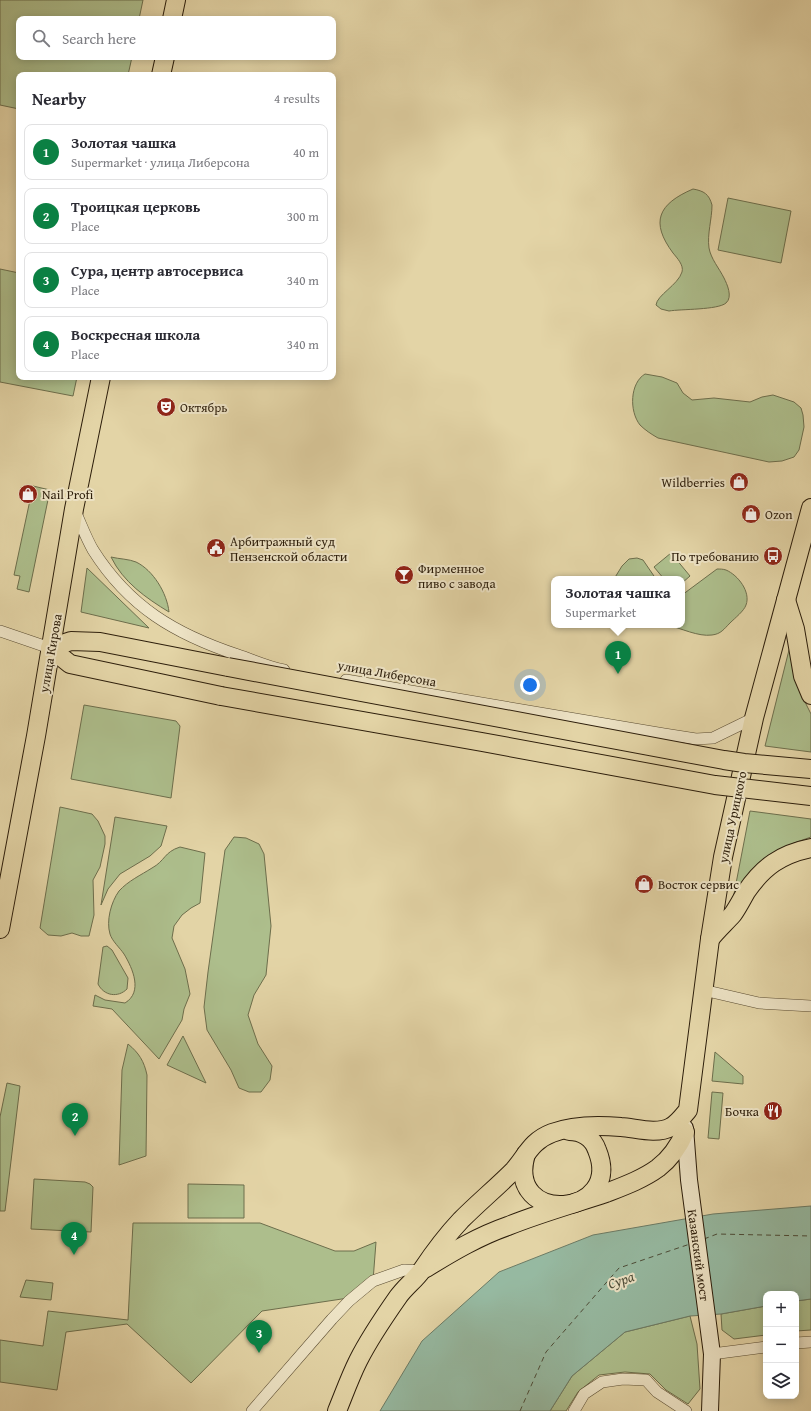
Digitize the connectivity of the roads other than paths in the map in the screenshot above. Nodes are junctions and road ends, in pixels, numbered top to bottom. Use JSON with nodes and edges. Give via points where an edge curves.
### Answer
{"nodes":[{"id":1,"x":176,"y":0,"type":"edge"},
{"id":2,"x":173,"y":16,"type":"edge"},
{"id":3,"x":164,"y":60,"type":"edge"},
{"id":4,"x":162,"y":72,"type":"edge"},
{"id":5,"x":100,"y":380,"type":"edge"},
{"id":6,"x":811,"y":508,"type":"edge"},
{"id":7,"x":74,"y":509,"type":"junction"},
{"id":8,"x":786,"y":599,"type":"junction"},
{"id":9,"x":0,"y":631,"type":"edge"},
{"id":10,"x":50,"y":648,"type":"junction"},
{"id":11,"x":811,"y":695,"type":"edge"},
{"id":12,"x":754,"y":718,"type":"junction"},
{"id":13,"x":811,"y":769,"type":"edge"},
{"id":14,"x":739,"y":784,"type":"junction"},
{"id":15,"x":811,"y":791,"type":"edge"},
{"id":16,"x":811,"y":796,"type":"edge"},
{"id":17,"x":811,"y":848,"type":"edge"},
{"id":18,"x":0,"y":929,"type":"edge"},
{"id":19,"x":710,"y":939,"type":"junction"},
{"id":20,"x":703,"y":990,"type":"junction"},
{"id":21,"x":811,"y":1006,"type":"edge"},
{"id":22,"x":688,"y":1110,"type":"junction"},
{"id":23,"x":563,"y":1130,"type":"junction"},
{"id":24,"x":685,"y":1132,"type":"junction"},
{"id":25,"x":526,"y":1153,"type":"junction"},
{"id":26,"x":577,"y":1203,"type":"junction"},
{"id":27,"x":422,"y":1271,"type":"junction"},
{"id":28,"x":811,"y":1342,"type":"edge"},
{"id":29,"x":799,"y":1343,"type":"edge"},
{"id":30,"x":763,"y":1347,"type":"edge"},
{"id":31,"x":712,"y":1354,"type":"junction"},
{"id":32,"x":252,"y":1411,"type":"edge"},
{"id":33,"x":337,"y":1411,"type":"edge"},
{"id":34,"x":574,"y":1411,"type":"edge"},
{"id":35,"x":686,"y":1411,"type":"edge"},
{"id":36,"x":710,"y":1411,"type":"edge"}],
"edges":[{"from":1,"to":2,"type":"main road"},
{"from":3,"to":4,"type":"main road"},
{"from":5,"to":7,"type":"main road","name":"улица Кирова"},
{"from":6,"to":8,"type":"main road","name":"улица Урицкого"},
{"from":7,"to":10,"type":"main road","name":"улица Кирова"},
{"from":7,"to":12,"type":"street","name":"улица Либерсона","via":[[93,549],[119,585],[143,608],[171,627],[208,645],[280,669],[696,739],[712,738]]},
{"from":8,"to":11,"type":"main road","via":[[795,629],[803,676]]},
{"from":8,"to":12,"type":"main road","name":"улица Урицкого"},
{"from":9,"to":10,"type":"street"},
{"from":10,"to":13,"type":"main road","bridge":true,"via":[[71,641],[100,642],[724,760]]},
{"from":10,"to":16,"type":"main road","bridge":true,"via":[[70,664],[221,696],[715,785]]},
{"from":10,"to":18,"type":"main road","name":"улица Кирова"},
{"from":12,"to":14,"type":"main road","name":"улица Урицкого"},
{"from":14,"to":15,"type":"street"},
{"from":14,"to":19,"type":"main road","name":"улица Урицкого","via":[[723,857]]},
{"from":17,"to":19,"type":"main road","via":[[777,859],[758,877],[733,913]]},
{"from":19,"to":20,"type":"main road","name":"улица Урицкого"},
{"from":20,"to":21,"type":"street","via":[[759,1003]]},
{"from":20,"to":22,"type":"main road","name":"улица Урицкого"},
{"from":22,"to":23,"type":"main road","via":[[672,1126],[665,1129],[603,1126]]},
{"from":22,"to":24,"type":"street","name":"улица Урицкого"},
{"from":23,"to":25,"type":"main road","via":[[543,1136]]},
{"from":23,"to":26,"type":"main road","via":[[583,1134],[590,1139],[599,1155],[599,1183],[587,1198]]},
{"from":24,"to":26,"type":"main road","via":[[672,1156],[658,1168],[640,1179]]},
{"from":24,"to":31,"type":"street","name":"Казанский мост"},
{"from":25,"to":26,"type":"main road","via":[[522,1173],[524,1182],[534,1197],[541,1202],[556,1205]]},
{"from":25,"to":27,"type":"main road","via":[[513,1170],[461,1220],[432,1253]]},
{"from":26,"to":27,"type":"main road","via":[[520,1221],[481,1237]]},
{"from":27,"to":32,"type":"street","via":[[404,1270],[368,1285],[332,1319]]},
{"from":27,"to":33,"type":"main road","via":[[382,1320],[358,1361]]},
{"from":28,"to":29,"type":"street"},
{"from":30,"to":31,"type":"street"},
{"from":31,"to":36,"type":"street","name":"Казанский мост"},
{"from":34,"to":35,"type":"street","via":[[584,1394],[602,1382],[623,1379],[646,1380],[657,1392]]}]}
